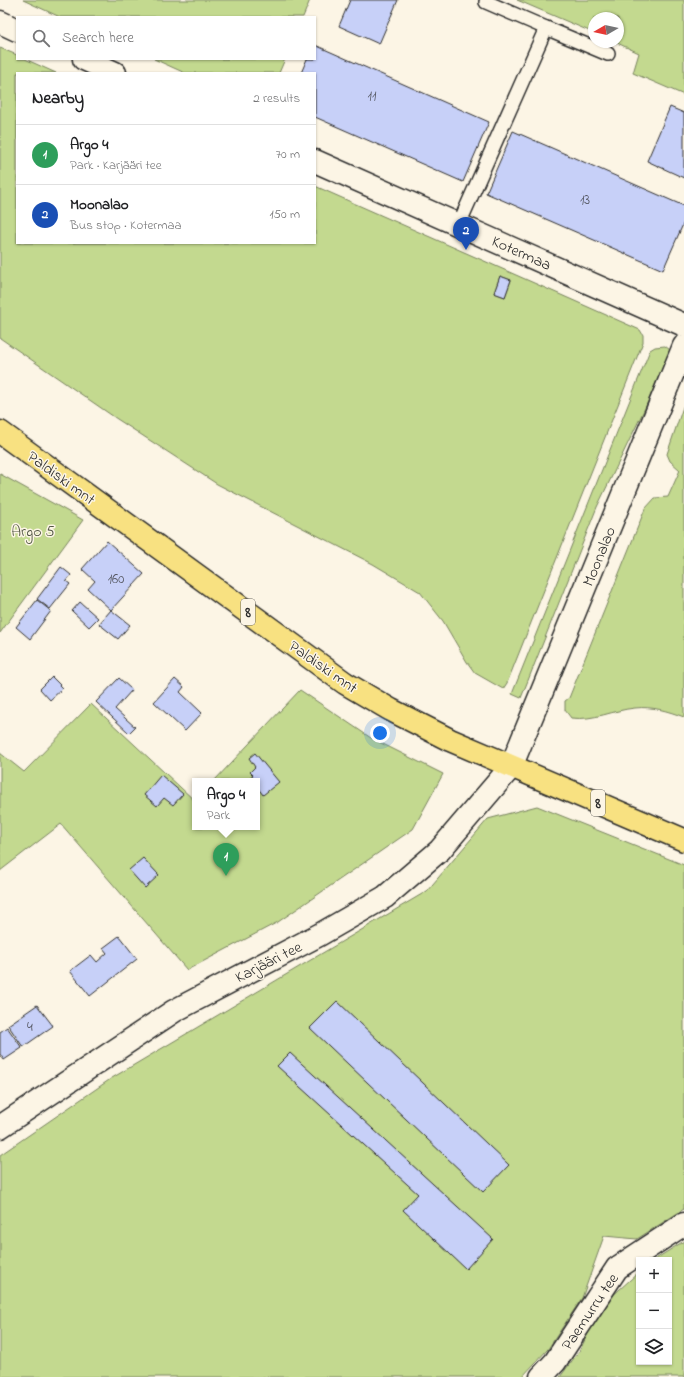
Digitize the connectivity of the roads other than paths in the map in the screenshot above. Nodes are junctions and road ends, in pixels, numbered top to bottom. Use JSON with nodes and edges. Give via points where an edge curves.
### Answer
{"nodes":[{"id":1,"x":486,"y":2,"type":"dead end"},
{"id":2,"x":0,"y":22,"type":"edge"},
{"id":3,"x":546,"y":28,"type":"junction"},
{"id":4,"x":16,"y":30,"type":"edge"},
{"id":5,"x":608,"y":54,"type":"dead end"},
{"id":6,"x":86,"y":60,"type":"edge"},
{"id":7,"x":113,"y":72,"type":"edge"},
{"id":8,"x":316,"y":161,"type":"edge"},
{"id":9,"x":459,"y":224,"type":"junction"},
{"id":10,"x":684,"y":325,"type":"edge"},
{"id":11,"x":684,"y":346,"type":"edge"},
{"id":12,"x":0,"y":432,"type":"edge"},
{"id":13,"x":511,"y":767,"type":"junction"},
{"id":14,"x":684,"y":840,"type":"edge"},
{"id":15,"x":0,"y":1126,"type":"edge"},
{"id":16,"x":684,"y":1224,"type":"edge"},
{"id":17,"x":541,"y":1377,"type":"edge"}],
"edges":[{"from":1,"to":3,"type":"lane"},
{"from":2,"to":4,"type":"street"},
{"from":3,"to":5,"type":"lane"},
{"from":3,"to":9,"type":"lane"},
{"from":6,"to":7,"type":"street"},
{"from":8,"to":9,"type":"street","name":"Kotermaa"},
{"from":9,"to":10,"type":"street","name":"Kotermaa"},
{"from":11,"to":13,"type":"street","name":"Moonalao"},
{"from":12,"to":13,"type":"main road","name":"Paldiski mnt","number":"8","via":[[344,683],[450,740]]},
{"from":13,"to":14,"type":"main road","name":"Paldiski mnt","number":"8"},
{"from":13,"to":15,"type":"street","name":"Karjääri tee","via":[[440,850],[385,897],[319,935],[174,1011]]},
{"from":16,"to":17,"type":"street","name":"Paemurru tee","via":[[617,1268],[555,1362]]}]}
